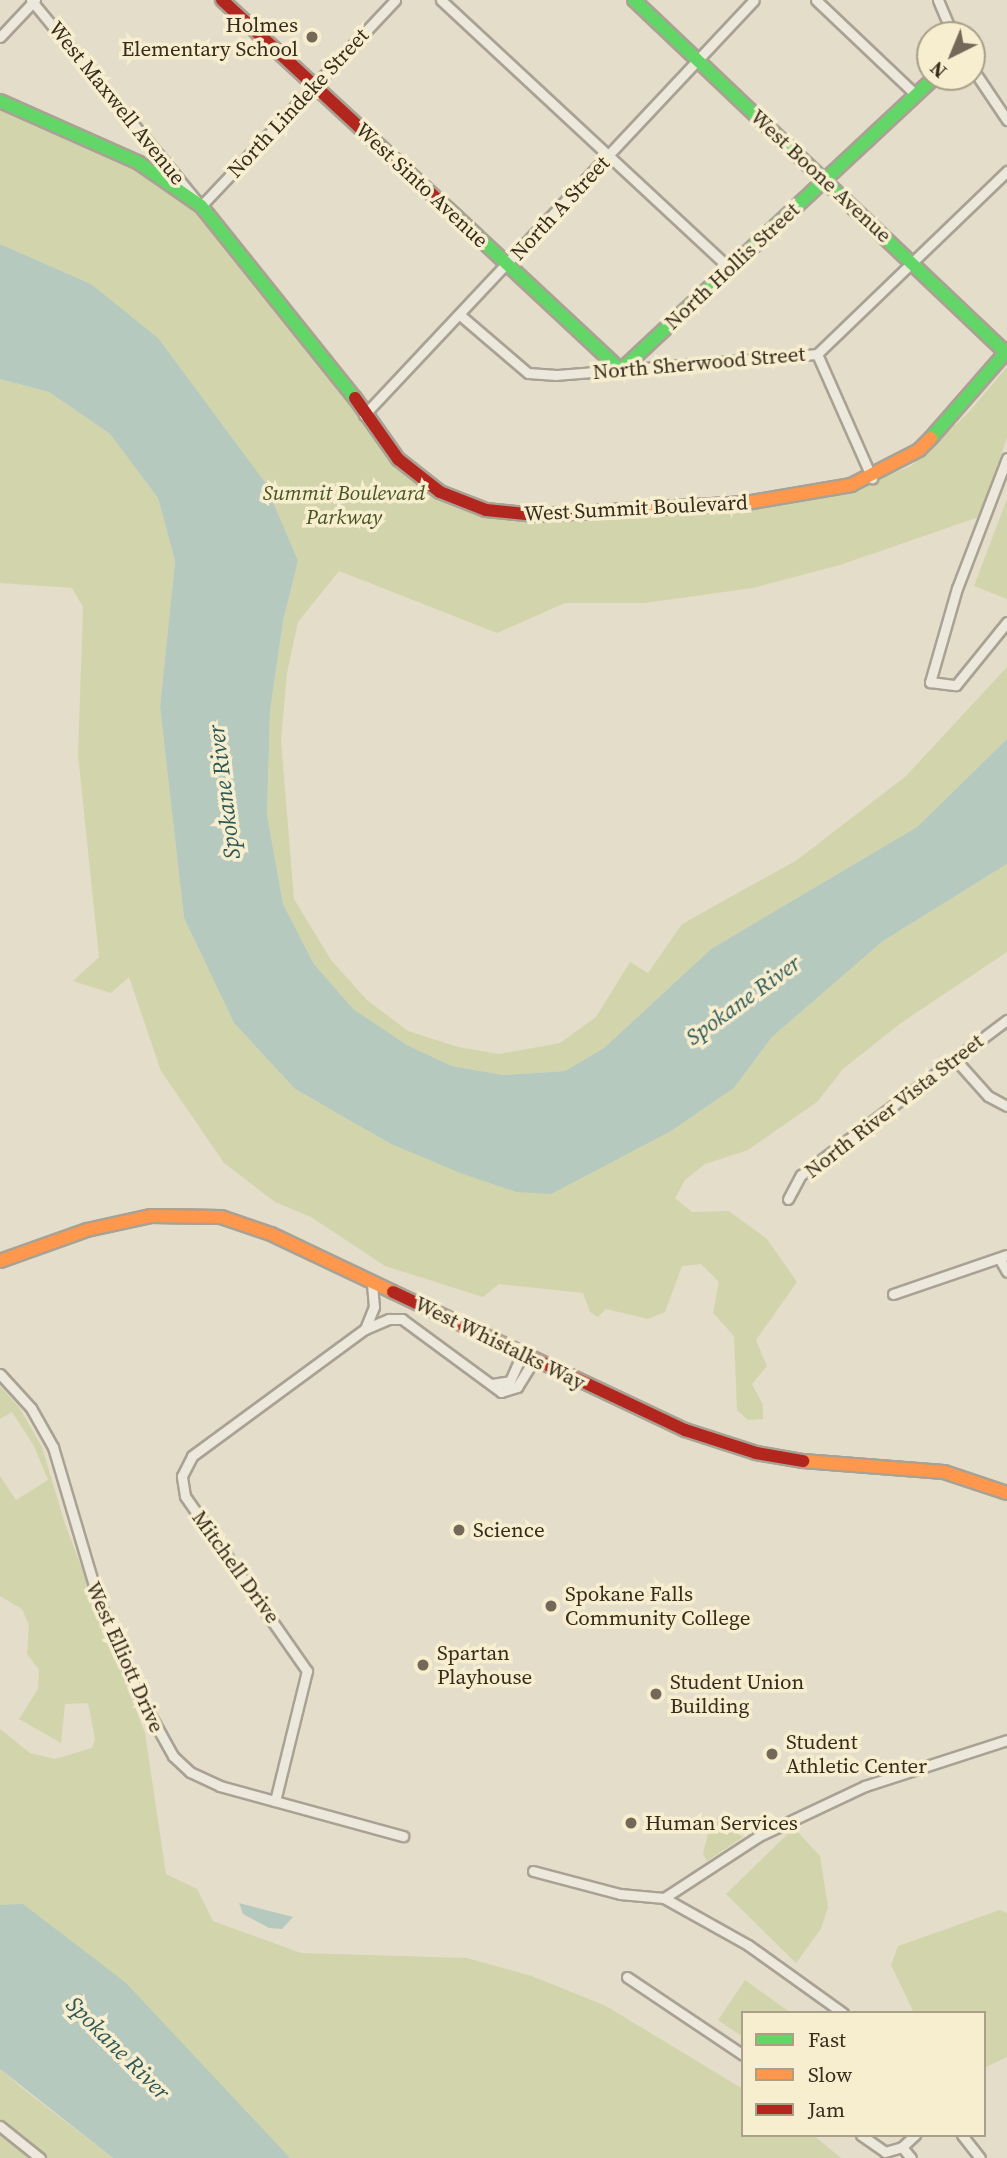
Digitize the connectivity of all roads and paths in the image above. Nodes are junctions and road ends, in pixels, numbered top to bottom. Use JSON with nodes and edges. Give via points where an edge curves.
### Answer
{"nodes":[{"id":1,"x":222,"y":0,"type":"edge"},
{"id":2,"x":395,"y":0,"type":"edge"},
{"id":3,"x":440,"y":0,"type":"edge"},
{"id":4,"x":634,"y":0,"type":"edge"},
{"id":5,"x":754,"y":0,"type":"edge"},
{"id":6,"x":816,"y":0,"type":"edge"},
{"id":7,"x":938,"y":0,"type":"edge"},
{"id":8,"x":33,"y":1,"type":"edge"},
{"id":9,"x":948,"y":21,"type":"edge"},
{"id":10,"x":0,"y":37,"type":"edge"},
{"id":11,"x":698,"y":60,"type":"junction"},
{"id":12,"x":315,"y":86,"type":"junction"},
{"id":13,"x":986,"y":89,"type":"edge"},
{"id":14,"x":920,"y":91,"type":"edge"},
{"id":15,"x":916,"y":95,"type":"junction"},
{"id":16,"x":0,"y":101,"type":"edge"},
{"id":17,"x":1007,"y":120,"type":"edge"},
{"id":18,"x":609,"y":155,"type":"junction"},
{"id":19,"x":1007,"y":171,"type":"edge"},
{"id":20,"x":824,"y":180,"type":"junction"},
{"id":21,"x":201,"y":206,"type":"junction"},
{"id":22,"x":913,"y":263,"type":"junction"},
{"id":23,"x":507,"y":265,"type":"junction"},
{"id":24,"x":729,"y":268,"type":"junction"},
{"id":25,"x":460,"y":315,"type":"junction"},
{"id":26,"x":1006,"y":352,"type":"edge"},
{"id":27,"x":817,"y":354,"type":"junction"},
{"id":28,"x":621,"y":370,"type":"junction"},
{"id":29,"x":364,"y":415,"type":"junction"},
{"id":30,"x":1007,"y":458,"type":"edge"},
{"id":31,"x":872,"y":478,"type":"junction"},
{"id":32,"x":1007,"y":622,"type":"edge"},
{"id":33,"x":1007,"y":1020,"type":"edge"},
{"id":34,"x":954,"y":1058,"type":"junction"},
{"id":35,"x":1007,"y":1106,"type":"edge"},
{"id":36,"x":788,"y":1199,"type":"dead end"},
{"id":37,"x":1003,"y":1256,"type":"edge"},
{"id":38,"x":0,"y":1261,"type":"edge"},
{"id":39,"x":1007,"y":1272,"type":"edge"},
{"id":40,"x":372,"y":1282,"type":"junction"},
{"id":41,"x":893,"y":1294,"type":"dead end"},
{"id":42,"x":365,"y":1329,"type":"junction"},
{"id":43,"x":528,"y":1357,"type":"junction"},
{"id":44,"x":0,"y":1374,"type":"edge"},
{"id":45,"x":1007,"y":1493,"type":"edge"},
{"id":46,"x":1007,"y":1741,"type":"edge"},
{"id":47,"x":275,"y":1801,"type":"junction"},
{"id":48,"x":403,"y":1836,"type":"dead end"},
{"id":49,"x":533,"y":1871,"type":"dead end"},
{"id":50,"x":664,"y":1898,"type":"junction"},
{"id":51,"x":626,"y":1977,"type":"dead end"},
{"id":52,"x":840,"y":2011,"type":"edge"},
{"id":53,"x":741,"y":2054,"type":"edge"},
{"id":54,"x":0,"y":2126,"type":"edge"},
{"id":55,"x":864,"y":2137,"type":"edge"},
{"id":56,"x":913,"y":2137,"type":"edge"},
{"id":57,"x":964,"y":2137,"type":"edge"},
{"id":58,"x":902,"y":2147,"type":"junction"},
{"id":59,"x":40,"y":2158,"type":"edge"},
{"id":60,"x":911,"y":2158,"type":"edge"},
{"id":61,"x":980,"y":2158,"type":"edge"}],
"edges":[{"from":1,"to":12,"type":"street","name":"West Sinto Avenue"},
{"from":2,"to":12,"type":"street","name":"North Lindeke Street"},
{"from":3,"to":18,"type":"street"},
{"from":4,"to":11,"type":"street","name":"West Boone Avenue"},
{"from":5,"to":11,"type":"street","name":"North A Street"},
{"from":6,"to":15,"type":"street"},
{"from":7,"to":9,"type":"street"},
{"from":8,"to":10,"type":"street"},
{"from":8,"to":21,"type":"street","name":"West Maxwell Avenue"},
{"from":11,"to":18,"type":"street","name":"North A Street"},
{"from":11,"to":20,"type":"street","name":"West Boone Avenue"},
{"from":12,"to":21,"type":"street","name":"North Lindeke Street"},
{"from":12,"to":23,"type":"street","name":"West Sinto Avenue"},
{"from":13,"to":17,"type":"street"},
{"from":14,"to":15,"type":"street","name":"North Hollis Street"},
{"from":15,"to":20,"type":"street","name":"North Hollis Street"},
{"from":16,"to":21,"type":"street","name":"West Summit Boulevard","via":[[139,163]]},
{"from":18,"to":23,"type":"street","name":"North A Street"},
{"from":18,"to":24,"type":"street"},
{"from":19,"to":22,"type":"street","name":"North Sherwood Street"},
{"from":20,"to":22,"type":"street","name":"West Boone Avenue"},
{"from":20,"to":24,"type":"street","name":"North Hollis Street"},
{"from":21,"to":29,"type":"street","name":"West Summit Boulevard","via":[[326,356]]},
{"from":22,"to":26,"type":"street","name":"West Boone Avenue"},
{"from":22,"to":27,"type":"street","name":"North Sherwood Street"},
{"from":23,"to":25,"type":"street","name":"North A Street"},
{"from":23,"to":28,"type":"street","name":"West Sinto Avenue"},
{"from":24,"to":28,"type":"street","name":"North Hollis Street"},
{"from":25,"to":28,"type":"street","name":"North Sherwood Street","via":[[528,373]]},
{"from":25,"to":29,"type":"street","name":"North A Street"},
{"from":26,"to":31,"type":"street","name":"West Summit Boulevard","via":[[966,403],[919,450]]},
{"from":27,"to":28,"type":"street","name":"North Sherwood Street"},
{"from":27,"to":31,"type":"street"},
{"from":29,"to":31,"type":"street","name":"West Summit Boulevard","via":[[398,460],[420,479],[464,502],[509,513],[746,503],[826,492]]},
{"from":30,"to":32,"type":"street","via":[[957,588],[930,682],[956,685]]},
{"from":33,"to":34,"type":"street","name":"North River Vista Street"},
{"from":34,"to":35,"type":"street","via":[[988,1096]]},
{"from":34,"to":36,"type":"street","name":"North River Vista Street","via":[[801,1175]]},
{"from":37,"to":39,"type":"street"},
{"from":37,"to":41,"type":"street"},
{"from":38,"to":40,"type":"street","name":"West Whistalks Way","via":[[87,1230],[151,1216],[185,1214],[221,1217],[271,1234]]},
{"from":40,"to":42,"type":"street","via":[[374,1307]]},
{"from":40,"to":43,"type":"street","name":"West Whistalks Way"},
{"from":42,"to":43,"type":"street","name":"Mitchell Drive","via":[[402,1319],[509,1393],[524,1378]]},
{"from":42,"to":47,"type":"street","name":"Mitchell Drive","via":[[192,1456],[182,1476],[185,1496],[307,1671]]},
{"from":43,"to":45,"type":"street","name":"West Whistalks Way","via":[[685,1430],[756,1453],[813,1463],[944,1472]]},
{"from":44,"to":47,"type":"street","name":"West Elliott Drive","via":[[31,1408],[53,1447],[88,1572],[138,1693],[165,1745],[181,1764],[202,1778]]},
{"from":46,"to":50,"type":"street","via":[[855,1790],[759,1836]]},
{"from":47,"to":48,"type":"street","name":"West Elliott Drive"},
{"from":49,"to":50,"type":"street","via":[[620,1894]]},
{"from":50,"to":52,"type":"street","via":[[748,1945]]},
{"from":51,"to":53,"type":"street"},
{"from":54,"to":59,"type":"street"},
{"from":55,"to":58,"type":"street","via":[[886,2152]]},
{"from":56,"to":58,"type":"street"},
{"from":57,"to":61,"type":"street"},
{"from":58,"to":60,"type":"street"}]}
